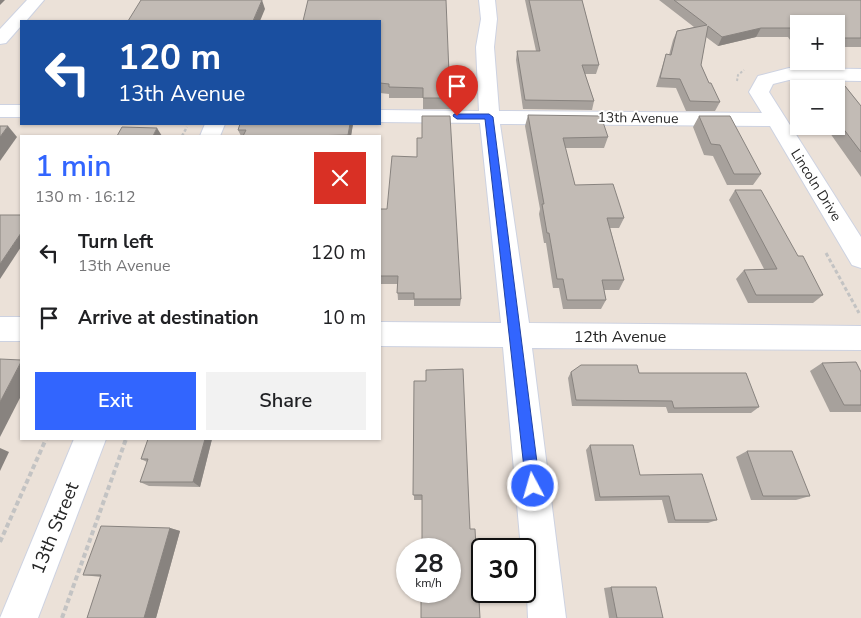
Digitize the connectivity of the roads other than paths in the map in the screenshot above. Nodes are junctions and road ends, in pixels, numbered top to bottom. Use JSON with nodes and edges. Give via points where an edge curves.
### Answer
{"nodes":[{"id":1,"x":36,"y":0,"type":"edge"},
{"id":2,"x":487,"y":0,"type":"edge"},
{"id":3,"x":0,"y":39,"type":"edge"},
{"id":4,"x":861,"y":75,"type":"edge"},
{"id":5,"x":0,"y":111,"type":"edge"},
{"id":6,"x":20,"y":112,"type":"edge"},
{"id":7,"x":381,"y":116,"type":"edge"},
{"id":8,"x":489,"y":117,"type":"junction"},
{"id":9,"x":776,"y":120,"type":"junction"},
{"id":10,"x":861,"y":258,"type":"edge"},
{"id":11,"x":0,"y":329,"type":"edge"},
{"id":12,"x":20,"y":330,"type":"edge"},
{"id":13,"x":381,"y":334,"type":"edge"},
{"id":14,"x":516,"y":336,"type":"junction"},
{"id":15,"x":861,"y":338,"type":"edge"},
{"id":16,"x":90,"y":440,"type":"edge"},
{"id":17,"x":19,"y":618,"type":"edge"},
{"id":18,"x":547,"y":618,"type":"edge"}],
"edges":[{"from":1,"to":3,"type":"street"},
{"from":2,"to":8,"type":"street","via":[[489,19],[485,47]]},
{"from":4,"to":9,"type":"street","name":"Lincoln Drive","via":[[788,74],[765,80],[759,92]]},
{"from":5,"to":6,"type":"street"},
{"from":7,"to":8,"type":"street","name":"13th Avenue"},
{"from":8,"to":9,"type":"street","name":"13th Avenue"},
{"from":8,"to":14,"type":"street"},
{"from":9,"to":10,"type":"street","name":"Lincoln Drive"},
{"from":11,"to":12,"type":"street"},
{"from":13,"to":14,"type":"street","name":"12th Avenue"},
{"from":14,"to":15,"type":"street","name":"12th Avenue"},
{"from":14,"to":18,"type":"street"},
{"from":16,"to":17,"type":"street","name":"13th Street"}]}
